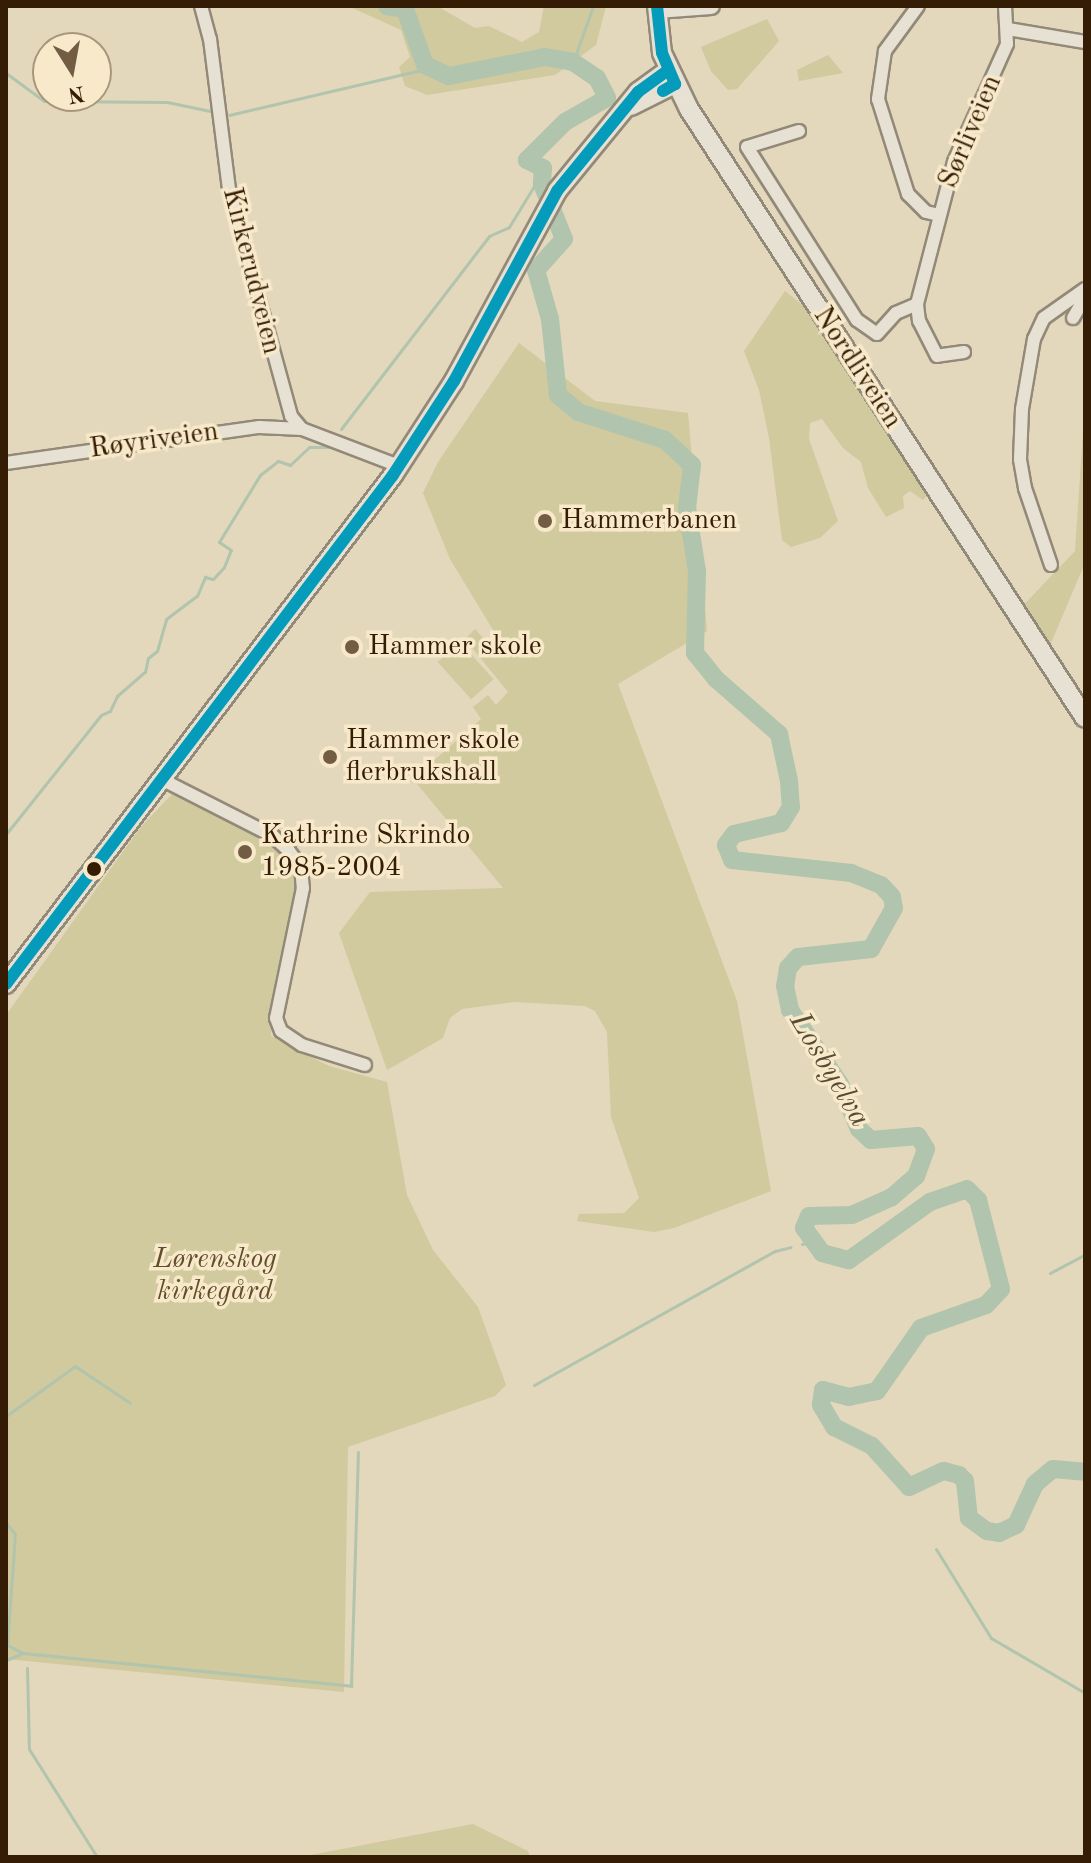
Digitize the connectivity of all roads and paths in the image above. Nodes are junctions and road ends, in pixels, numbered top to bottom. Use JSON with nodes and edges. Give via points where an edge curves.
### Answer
{"nodes":[{"id":1,"x":201,"y":6,"type":"edge"},
{"id":2,"x":711,"y":6,"type":"edge"},
{"id":3,"x":918,"y":6,"type":"edge"},
{"id":4,"x":1005,"y":6,"type":"edge"},
{"id":5,"x":657,"y":8,"type":"edge"},
{"id":6,"x":1008,"y":29,"type":"junction"},
{"id":7,"x":1085,"y":42,"type":"edge"},
{"id":8,"x":672,"y":77,"type":"junction"},
{"id":9,"x":799,"y":131,"type":"dead end"},
{"id":10,"x":939,"y":215,"type":"junction"},
{"id":11,"x":1085,"y":289,"type":"edge"},
{"id":12,"x":1085,"y":297,"type":"edge"},
{"id":13,"x":917,"y":304,"type":"junction"},
{"id":14,"x":1073,"y":318,"type":"dead end"},
{"id":15,"x":964,"y":352,"type":"dead end"},
{"id":16,"x":302,"y":429,"type":"junction"},
{"id":17,"x":6,"y":463,"type":"edge"},
{"id":18,"x":399,"y":466,"type":"junction"},
{"id":19,"x":1051,"y":565,"type":"dead end"},
{"id":20,"x":1085,"y":718,"type":"edge"},
{"id":21,"x":161,"y":779,"type":"junction"},
{"id":22,"x":6,"y":984,"type":"edge"},
{"id":23,"x":365,"y":1065,"type":"dead end"}],
"edges":[{"from":1,"to":16,"type":"street","name":"Kirkerudveien","via":[[229,189],[283,396]]},
{"from":2,"to":5,"type":"street"},
{"from":3,"to":10,"type":"street","via":[[885,51],[878,99],[908,194],[926,212]]},
{"from":4,"to":6,"type":"street","name":"Sørliveien"},
{"from":5,"to":8,"type":"main road","name":"Nordliveien"},
{"from":6,"to":7,"type":"street"},
{"from":6,"to":10,"type":"street","name":"Sørliveien","via":[[998,72],[954,162]]},
{"from":8,"to":18,"type":"main road","via":[[629,107],[566,179],[542,214],[460,370]]},
{"from":8,"to":20,"type":"main road","name":"Nordliveien"},
{"from":9,"to":13,"type":"street","via":[[747,147],[857,320],[877,334],[896,313]]},
{"from":10,"to":13,"type":"street","name":"Sørliveien"},
{"from":11,"to":19,"type":"street","via":[[1044,318],[1034,339],[1022,409],[1025,488]]},
{"from":12,"to":14,"type":"street"},
{"from":13,"to":15,"type":"street","via":[[919,321],[937,356]]},
{"from":16,"to":17,"type":"street","name":"Røyriveien","via":[[259,427]]},
{"from":16,"to":18,"type":"street"},
{"from":18,"to":21,"type":"main road"},
{"from":21,"to":22,"type":"main road"},
{"from":21,"to":23,"type":"street","via":[[273,836],[301,867],[303,888],[276,1018],[281,1031],[302,1045]]}]}
